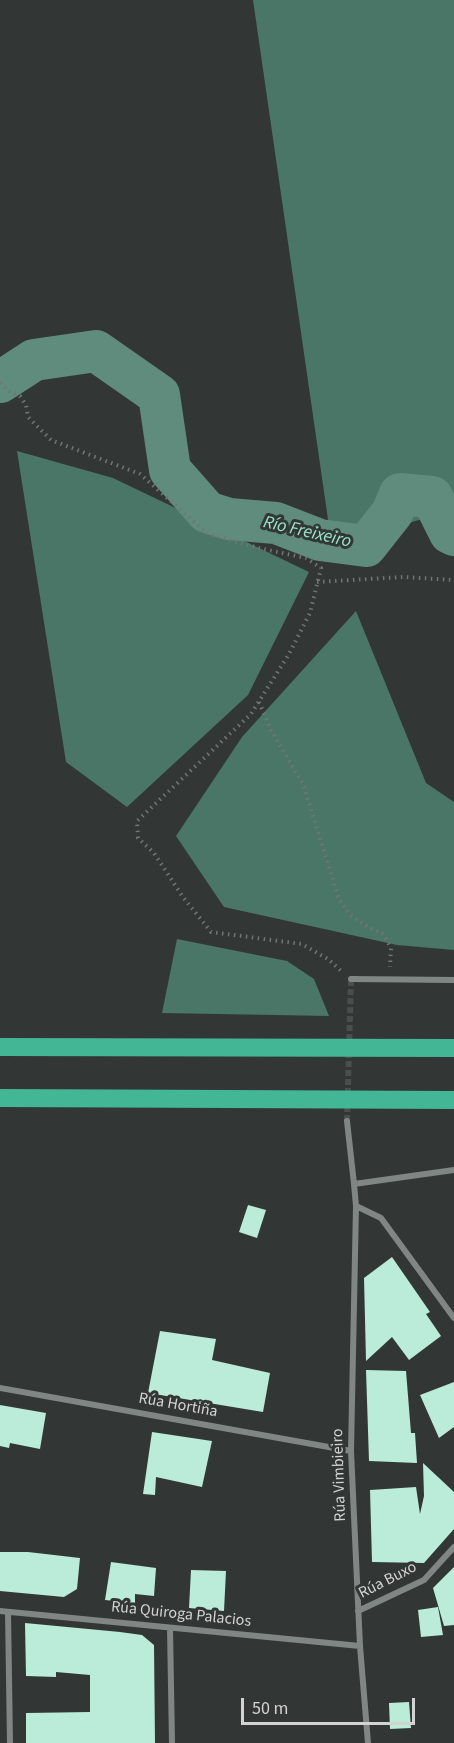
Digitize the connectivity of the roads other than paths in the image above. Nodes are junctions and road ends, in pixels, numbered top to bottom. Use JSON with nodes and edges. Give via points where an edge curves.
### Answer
{"nodes":[{"id":1,"x":351,"y":979,"type":"road end"},
{"id":2,"x":454,"y":981,"type":"edge"},
{"id":3,"x":0,"y":1047,"type":"edge"},
{"id":4,"x":454,"y":1048,"type":"edge"},
{"id":5,"x":0,"y":1098,"type":"edge"},
{"id":6,"x":454,"y":1100,"type":"edge"},
{"id":7,"x":347,"y":1121,"type":"tunnel mouth"},
{"id":8,"x":454,"y":1170,"type":"edge"},
{"id":9,"x":354,"y":1184,"type":"junction"},
{"id":10,"x":356,"y":1206,"type":"junction"},
{"id":11,"x":454,"y":1318,"type":"edge"},
{"id":12,"x":0,"y":1388,"type":"edge"},
{"id":13,"x":351,"y":1451,"type":"junction"},
{"id":14,"x":454,"y":1547,"type":"edge"},
{"id":15,"x":0,"y":1611,"type":"edge"},
{"id":16,"x":358,"y":1611,"type":"junction"},
{"id":17,"x":9,"y":1612,"type":"junction"},
{"id":18,"x":170,"y":1628,"type":"junction"},
{"id":19,"x":360,"y":1646,"type":"junction"},
{"id":20,"x":10,"y":1743,"type":"edge"},
{"id":21,"x":172,"y":1743,"type":"edge"},
{"id":22,"x":368,"y":1743,"type":"edge"}],
"edges":[{"from":1,"to":2,"type":"street"},
{"from":3,"to":4,"type":"highway"},
{"from":5,"to":6,"type":"highway"},
{"from":7,"to":9,"type":"street","name":"Rúa Vimbieiro"},
{"from":8,"to":9,"type":"street"},
{"from":9,"to":10,"type":"street","name":"Rúa Vimbieiro"},
{"from":10,"to":11,"type":"street","via":[[381,1218]]},
{"from":10,"to":13,"type":"street","name":"Rúa Vimbieiro"},
{"from":12,"to":13,"type":"street","name":"Rúa Hortiña"},
{"from":13,"to":16,"type":"street","name":"Rúa Vimbieiro"},
{"from":14,"to":16,"type":"street","name":"Rúa Buxo","via":[[424,1580]]},
{"from":15,"to":17,"type":"street","name":"Rúa Quiroga Palacios"},
{"from":16,"to":19,"type":"street","name":"Rúa Vimbieiro"},
{"from":17,"to":18,"type":"street","name":"Rúa Quiroga Palacios"},
{"from":17,"to":20,"type":"street"},
{"from":18,"to":19,"type":"street","name":"Rúa Quiroga Palacios"},
{"from":18,"to":21,"type":"street"},
{"from":19,"to":22,"type":"street","name":"Rúa Vimbieiro"}]}
